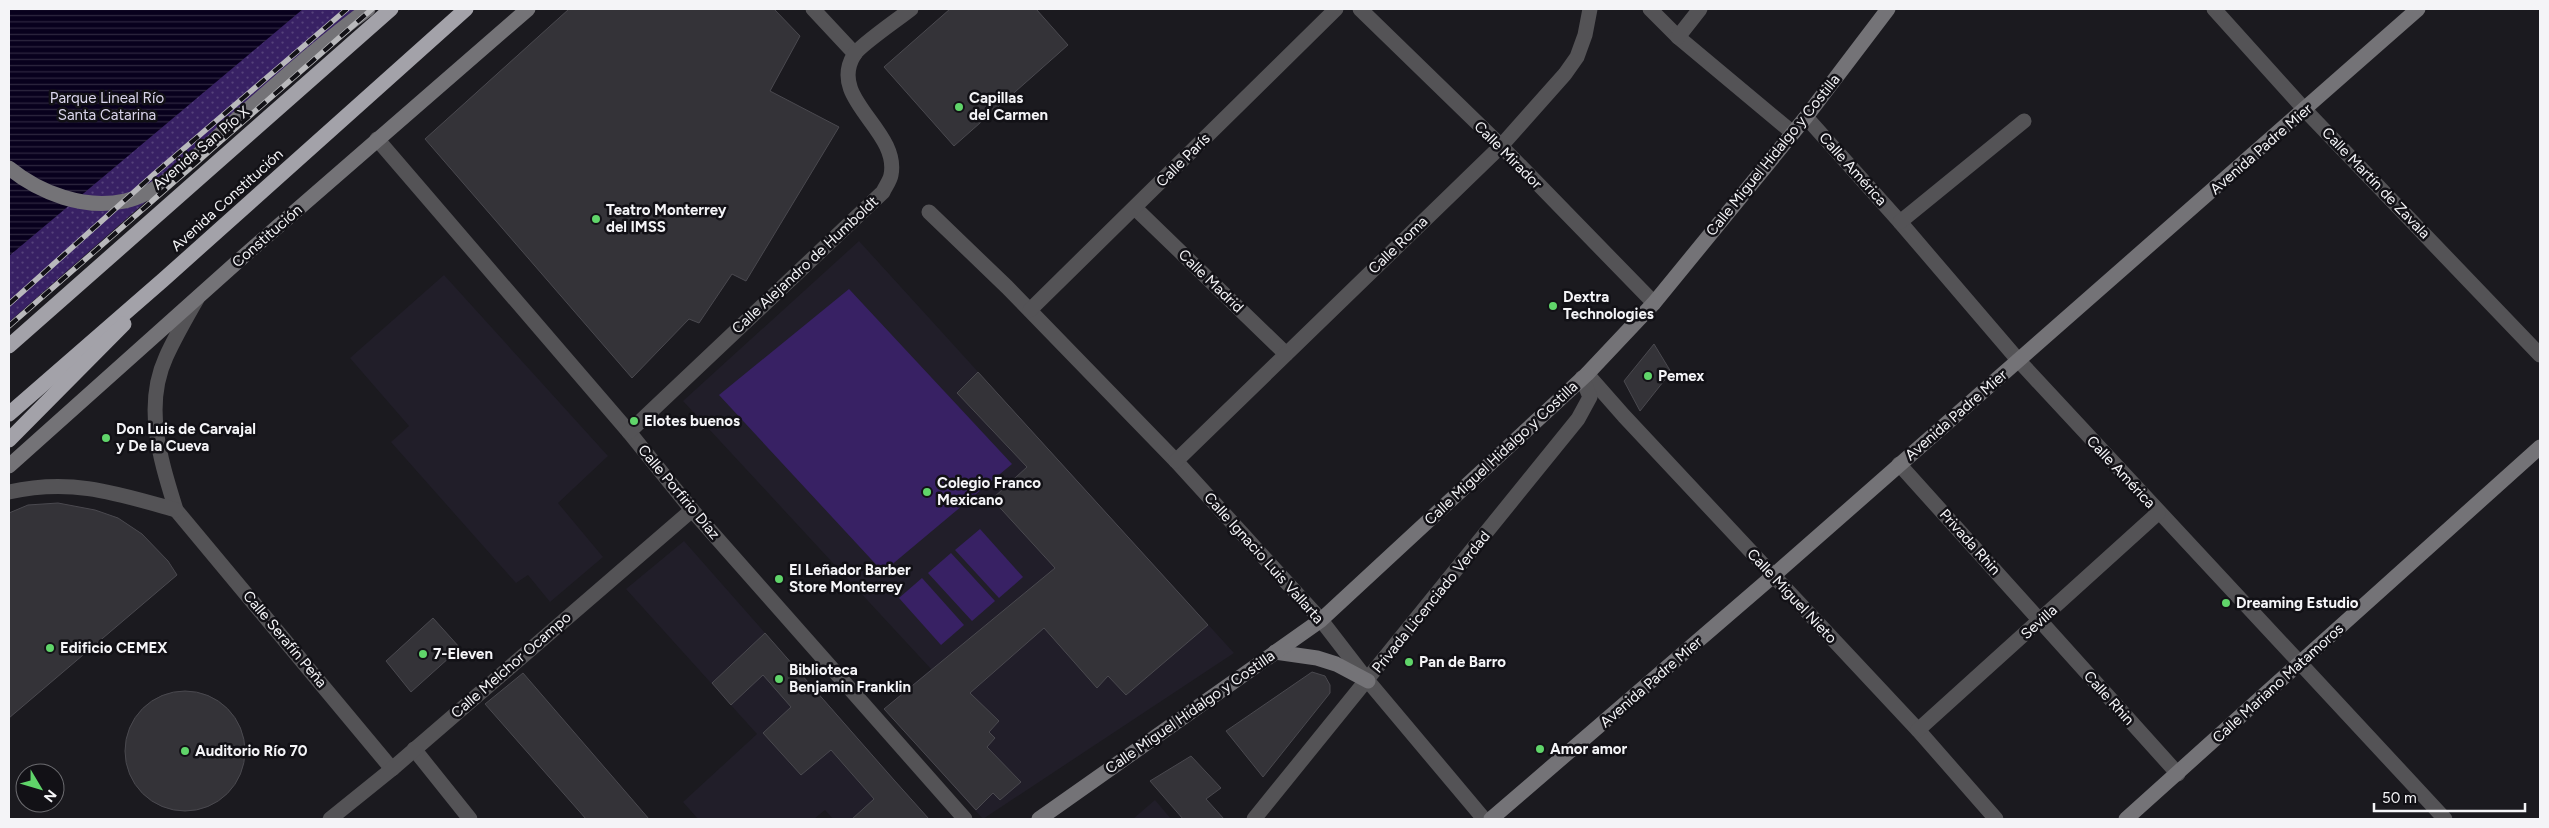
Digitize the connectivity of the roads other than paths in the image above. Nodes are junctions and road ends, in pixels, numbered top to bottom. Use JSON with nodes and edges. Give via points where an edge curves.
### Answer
{"nodes":[{"id":1,"x":368,"y":9,"type":"edge"},
{"id":2,"x":391,"y":9,"type":"edge"},
{"id":3,"x":466,"y":9,"type":"edge"},
{"id":4,"x":528,"y":9,"type":"edge"},
{"id":5,"x":813,"y":9,"type":"edge"},
{"id":6,"x":910,"y":9,"type":"edge"},
{"id":7,"x":1336,"y":9,"type":"edge"},
{"id":8,"x":1360,"y":9,"type":"edge"},
{"id":9,"x":1590,"y":9,"type":"edge"},
{"id":10,"x":1650,"y":9,"type":"edge"},
{"id":11,"x":1700,"y":9,"type":"edge"},
{"id":12,"x":1888,"y":9,"type":"edge"},
{"id":13,"x":2214,"y":9,"type":"edge"},
{"id":14,"x":2418,"y":9,"type":"edge"},
{"id":15,"x":1678,"y":37,"type":"junction"},
{"id":16,"x":855,"y":54,"type":"junction"},
{"id":17,"x":2305,"y":110,"type":"junction"},
{"id":18,"x":1806,"y":117,"type":"junction"},
{"id":19,"x":2024,"y":122,"type":"dead end"},
{"id":20,"x":1792,"y":132,"type":"junction"},
{"id":21,"x":377,"y":140,"type":"junction"},
{"id":22,"x":1501,"y":146,"type":"junction"},
{"id":23,"x":9,"y":168,"type":"edge"},
{"id":24,"x":1135,"y":208,"type":"junction"},
{"id":25,"x":929,"y":212,"type":"dead end"},
{"id":26,"x":1900,"y":222,"type":"junction"},
{"id":27,"x":163,"y":280,"type":"junction"},
{"id":28,"x":197,"y":297,"type":"junction"},
{"id":29,"x":1654,"y":303,"type":"junction"},
{"id":30,"x":1030,"y":310,"type":"junction"},
{"id":31,"x":9,"y":346,"type":"edge"},
{"id":32,"x":1286,"y":354,"type":"junction"},
{"id":33,"x":2540,"y":355,"type":"edge"},
{"id":34,"x":2019,"y":361,"type":"junction"},
{"id":35,"x":1584,"y":376,"type":"junction"},
{"id":36,"x":9,"y":414,"type":"edge"},
{"id":37,"x":629,"y":432,"type":"junction"},
{"id":38,"x":9,"y":440,"type":"edge"},
{"id":39,"x":2540,"y":447,"type":"edge"},
{"id":40,"x":1176,"y":461,"type":"junction"},
{"id":41,"x":1899,"y":464,"type":"junction"},
{"id":42,"x":9,"y":466,"type":"edge"},
{"id":43,"x":9,"y":492,"type":"edge"},
{"id":44,"x":176,"y":510,"type":"junction"},
{"id":45,"x":692,"y":510,"type":"junction"},
{"id":46,"x":2158,"y":513,"type":"junction"},
{"id":47,"x":1773,"y":576,"type":"junction"},
{"id":48,"x":1321,"y":620,"type":"junction"},
{"id":49,"x":2041,"y":620,"type":"junction"},
{"id":50,"x":1275,"y":652,"type":"junction"},
{"id":51,"x":2299,"y":662,"type":"junction"},
{"id":52,"x":1368,"y":681,"type":"junction"},
{"id":53,"x":1918,"y":730,"type":"junction"},
{"id":54,"x":414,"y":749,"type":"junction"},
{"id":55,"x":392,"y":768,"type":"junction"},
{"id":56,"x":2178,"y":774,"type":"junction"},
{"id":57,"x":330,"y":819,"type":"edge"},
{"id":58,"x":470,"y":819,"type":"edge"},
{"id":59,"x":965,"y":819,"type":"edge"},
{"id":60,"x":1039,"y":819,"type":"edge"},
{"id":61,"x":1254,"y":819,"type":"edge"},
{"id":62,"x":1484,"y":819,"type":"edge"},
{"id":63,"x":1491,"y":819,"type":"edge"},
{"id":64,"x":1996,"y":819,"type":"edge"},
{"id":65,"x":2126,"y":819,"type":"edge"},
{"id":66,"x":2445,"y":819,"type":"edge"}],
"edges":[{"from":1,"to":23,"type":"street","name":"Avenida San Pío X","via":[[333,35],[190,161],[147,192],[126,201],[81,200],[51,194],[28,183]]},
{"from":2,"to":31,"type":"highway"},
{"from":3,"to":27,"type":"highway","name":"Avenida Constitución"},
{"from":4,"to":21,"type":"street","name":"Constitución"},
{"from":5,"to":16,"type":"street"},
{"from":6,"to":16,"type":"street"},
{"from":7,"to":24,"type":"street","name":"Calle París"},
{"from":8,"to":22,"type":"street","name":"Calle Mirador"},
{"from":9,"to":22,"type":"street","name":"Calle Roma","via":[[1577,57]]},
{"from":10,"to":15,"type":"street"},
{"from":11,"to":15,"type":"street"},
{"from":12,"to":18,"type":"street","name":"Calle Miguel Hidalgo y Costilla"},
{"from":13,"to":17,"type":"street","name":"Calle Martín de Zavala"},
{"from":14,"to":17,"type":"street","name":"Avenida Padre Mier"},
{"from":15,"to":20,"type":"street"},
{"from":16,"to":37,"type":"street","name":"Calle Alejandro de Humboldt","via":[[849,70],[854,97],[887,142],[892,157],[891,176],[883,192]]},
{"from":17,"to":33,"type":"street","name":"Calle Martín de Zavala"},
{"from":17,"to":34,"type":"street","name":"Avenida Padre Mier"},
{"from":18,"to":20,"type":"street","name":"Calle Miguel Hidalgo y Costilla"},
{"from":18,"to":26,"type":"street","name":"Calle América"},
{"from":19,"to":26,"type":"street"},
{"from":20,"to":29,"type":"street","name":"Calle Miguel Hidalgo y Costilla"},
{"from":21,"to":28,"type":"street","name":"Constitución"},
{"from":21,"to":37,"type":"street","name":"Calle Porfirio Díaz"},
{"from":22,"to":29,"type":"street","name":"Calle Mirador"},
{"from":22,"to":32,"type":"street","name":"Calle Roma"},
{"from":24,"to":30,"type":"street","name":"Calle París"},
{"from":24,"to":32,"type":"street","name":"Calle Madrid"},
{"from":25,"to":30,"type":"street","name":"Calle Ignacio Luis Vallarta"},
{"from":26,"to":34,"type":"street","name":"Calle América"},
{"from":27,"to":36,"type":"highway","name":"Avenida Constitución"},
{"from":27,"to":38,"type":"highway","via":[[110,341]]},
{"from":28,"to":42,"type":"street","name":"Constitución"},
{"from":28,"to":44,"type":"street","name":"Calle Serafín Peña","via":[[166,357],[155,401],[157,443]]},
{"from":29,"to":35,"type":"street","name":"Calle Miguel Hidalgo y Costilla"},
{"from":30,"to":40,"type":"street","name":"Calle Ignacio Luis Vallarta"},
{"from":32,"to":40,"type":"street","name":"Calle Roma"},
{"from":34,"to":41,"type":"street","name":"Avenida Padre Mier"},
{"from":34,"to":46,"type":"street","name":"Calle América"},
{"from":35,"to":47,"type":"street","name":"Calle Miguel Nieto"},
{"from":35,"to":48,"type":"street","name":"Calle Miguel Hidalgo y Costilla"},
{"from":35,"to":52,"type":"street","name":"Privada Licenciado Verdad","via":[[1590,397],[1578,419]]},
{"from":37,"to":45,"type":"street","name":"Calle Porfirio Díaz"},
{"from":39,"to":51,"type":"street","name":"Calle Mariano Matamoros"},
{"from":40,"to":48,"type":"street","name":"Calle Ignacio Luis Vallarta"},
{"from":41,"to":47,"type":"street","name":"Avenida Padre Mier"},
{"from":41,"to":49,"type":"street","name":"Privada Rhin"},
{"from":43,"to":44,"type":"street","via":[[38,486],[74,486],[109,491]]},
{"from":44,"to":55,"type":"street","name":"Calle Serafín Peña"},
{"from":45,"to":54,"type":"street","name":"Calle Melchor Ocampo"},
{"from":45,"to":59,"type":"street","name":"Calle Porfirio Díaz"},
{"from":46,"to":49,"type":"street","name":"Sevilla"},
{"from":46,"to":51,"type":"street","name":"Calle América"},
{"from":47,"to":53,"type":"street","name":"Calle Miguel Nieto"},
{"from":47,"to":63,"type":"street","name":"Avenida Padre Mier"},
{"from":48,"to":50,"type":"street","name":"Calle Miguel Hidalgo y Costilla"},
{"from":48,"to":52,"type":"street","name":"Calle Ignacio Luis Vallarta"},
{"from":49,"to":53,"type":"street","name":"Sevilla"},
{"from":49,"to":56,"type":"street","name":"Calle Rhin"},
{"from":50,"to":52,"type":"street","via":[[1317,658]]},
{"from":50,"to":60,"type":"street","name":"Calle Miguel Hidalgo y Costilla"},
{"from":51,"to":56,"type":"street","name":"Calle Mariano Matamoros"},
{"from":51,"to":66,"type":"street","name":"Calle América"},
{"from":52,"to":61,"type":"street","name":"Privada Licenciado Verdad"},
{"from":52,"to":62,"type":"street","name":"Calle Ignacio Luis Vallarta"},
{"from":53,"to":64,"type":"street","name":"Calle Miguel Nieto"},
{"from":54,"to":55,"type":"street","name":"Calle Melchor Ocampo"},
{"from":54,"to":58,"type":"street"},
{"from":55,"to":57,"type":"street","name":"Calle Melchor Ocampo"},
{"from":56,"to":65,"type":"street","name":"Calle Mariano Matamoros"}]}
